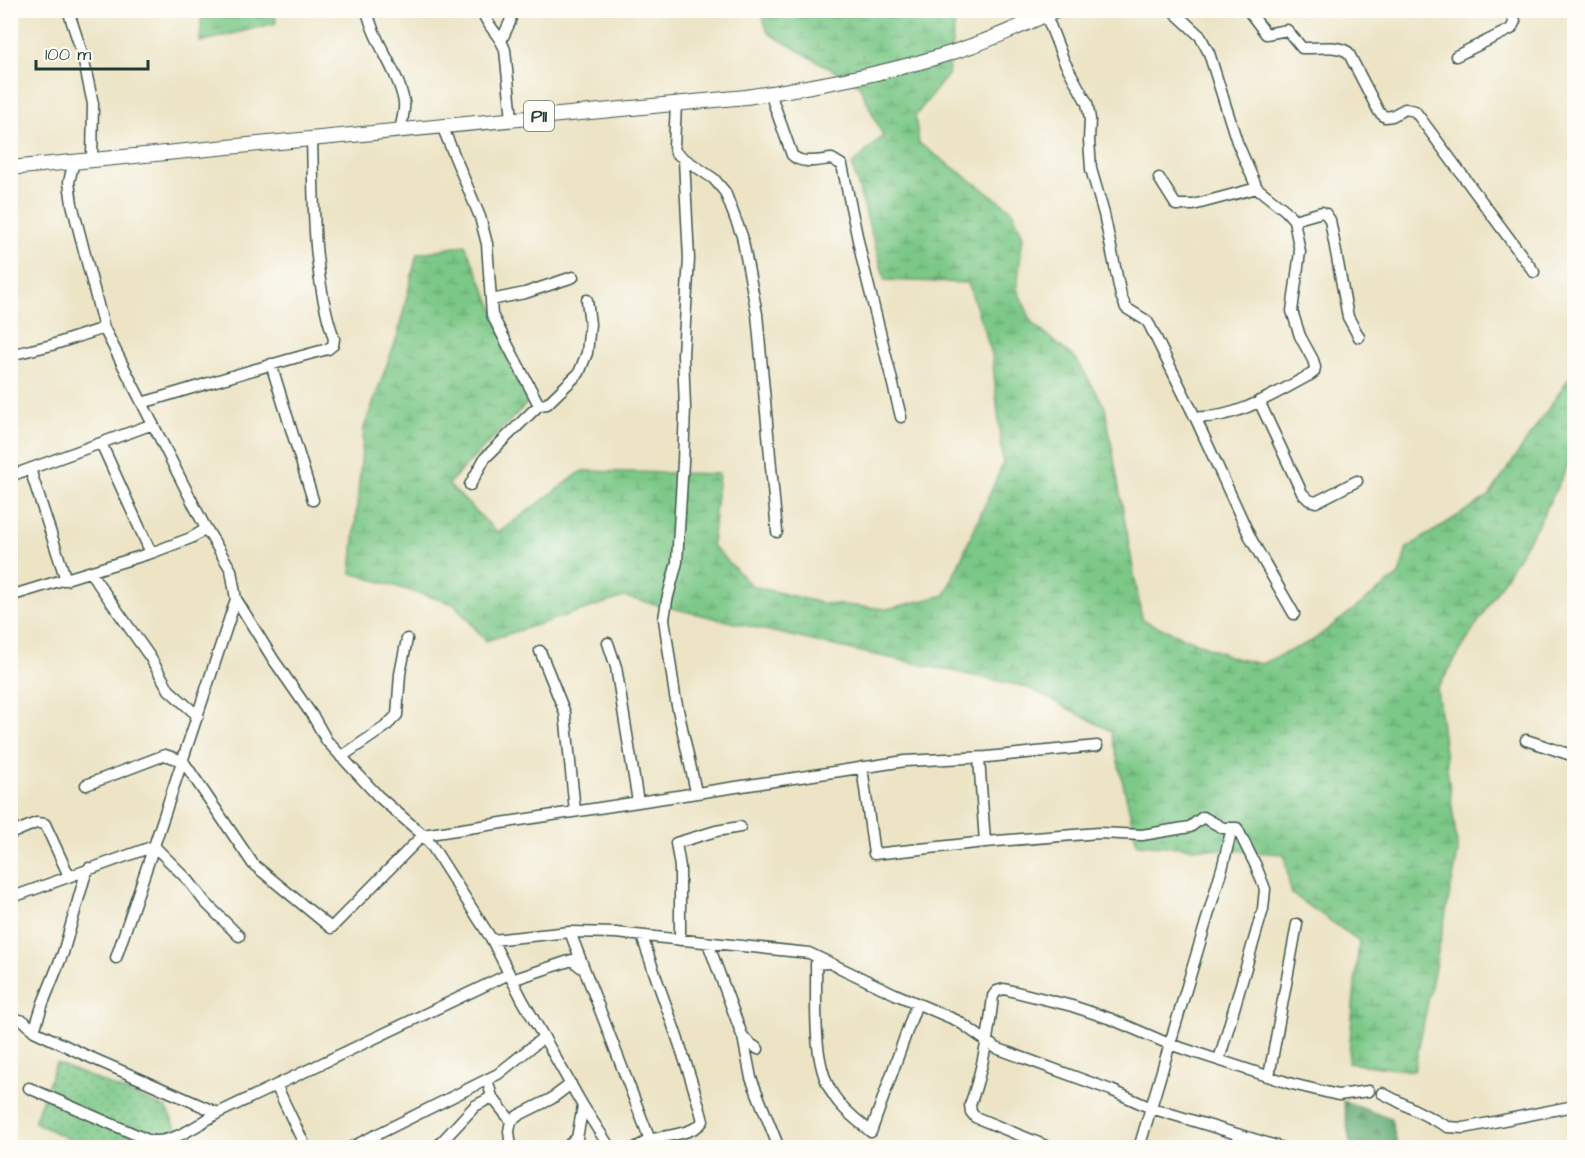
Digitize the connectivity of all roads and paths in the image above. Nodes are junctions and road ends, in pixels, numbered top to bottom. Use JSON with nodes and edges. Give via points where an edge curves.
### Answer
{"nodes":[{"id":1,"x":68,"y":10,"type":"edge"},
{"id":2,"x":367,"y":10,"type":"edge"},
{"id":3,"x":482,"y":10,"type":"edge"},
{"id":4,"x":512,"y":10,"type":"edge"},
{"id":5,"x":1172,"y":10,"type":"edge"},
{"id":6,"x":1248,"y":10,"type":"edge"},
{"id":7,"x":1509,"y":10,"type":"edge"},
{"id":8,"x":1051,"y":13,"type":"edge"},
{"id":9,"x":502,"y":39,"type":"junction"},
{"id":10,"x":1456,"y":56,"type":"dead end"},
{"id":11,"x":770,"y":93,"type":"junction"},
{"id":12,"x":676,"y":103,"type":"junction"},
{"id":13,"x":513,"y":119,"type":"junction"},
{"id":14,"x":442,"y":126,"type":"junction"},
{"id":15,"x":400,"y":130,"type":"junction"},
{"id":16,"x":312,"y":138,"type":"junction"},
{"id":17,"x":92,"y":159,"type":"junction"},
{"id":18,"x":684,"y":160,"type":"junction"},
{"id":19,"x":74,"y":161,"type":"junction"},
{"id":20,"x":10,"y":168,"type":"edge"},
{"id":21,"x":1159,"y":178,"type":"dead end"},
{"id":22,"x":1257,"y":188,"type":"junction"},
{"id":23,"x":1294,"y":220,"type":"junction"},
{"id":24,"x":1534,"y":272,"type":"dead end"},
{"id":25,"x":573,"y":277,"type":"dead end"},
{"id":26,"x":491,"y":300,"type":"junction"},
{"id":27,"x":587,"y":300,"type":"dead end"},
{"id":28,"x":104,"y":328,"type":"junction"},
{"id":29,"x":1359,"y":337,"type":"dead end"},
{"id":30,"x":10,"y":355,"type":"edge"},
{"id":31,"x":271,"y":364,"type":"junction"},
{"id":32,"x":1259,"y":400,"type":"junction"},
{"id":33,"x":142,"y":403,"type":"junction"},
{"id":34,"x":539,"y":405,"type":"junction"},
{"id":35,"x":901,"y":417,"type":"dead end"},
{"id":36,"x":1195,"y":417,"type":"junction"},
{"id":37,"x":153,"y":424,"type":"junction"},
{"id":38,"x":101,"y":443,"type":"junction"},
{"id":39,"x":30,"y":469,"type":"junction"},
{"id":40,"x":10,"y":476,"type":"edge"},
{"id":41,"x":1357,"y":481,"type":"dead end"},
{"id":42,"x":470,"y":485,"type":"dead end"},
{"id":43,"x":313,"y":500,"type":"dead end"},
{"id":44,"x":206,"y":529,"type":"junction"},
{"id":45,"x":777,"y":532,"type":"dead end"},
{"id":46,"x":151,"y":553,"type":"junction"},
{"id":47,"x":90,"y":572,"type":"junction"},
{"id":48,"x":66,"y":580,"type":"junction"},
{"id":49,"x":10,"y":596,"type":"edge"},
{"id":50,"x":236,"y":599,"type":"junction"},
{"id":51,"x":1294,"y":614,"type":"dead end"},
{"id":52,"x":407,"y":639,"type":"dead end"},
{"id":53,"x":608,"y":643,"type":"dead end"},
{"id":54,"x":540,"y":651,"type":"dead end"},
{"id":55,"x":198,"y":716,"type":"junction"},
{"id":56,"x":1526,"y":740,"type":"dead end"},
{"id":57,"x":1097,"y":746,"type":"dead end"},
{"id":58,"x":1575,"y":756,"type":"edge"},
{"id":59,"x":341,"y":757,"type":"junction"},
{"id":60,"x":979,"y":758,"type":"junction"},
{"id":61,"x":183,"y":762,"type":"junction"},
{"id":62,"x":862,"y":767,"type":"junction"},
{"id":63,"x":86,"y":785,"type":"dead end"},
{"id":64,"x":696,"y":792,"type":"junction"},
{"id":65,"x":638,"y":802,"type":"junction"},
{"id":66,"x":575,"y":811,"type":"junction"},
{"id":67,"x":740,"y":827,"type":"dead end"},
{"id":68,"x":1232,"y":828,"type":"junction"},
{"id":69,"x":10,"y":834,"type":"edge"},
{"id":70,"x":423,"y":836,"type":"junction"},
{"id":71,"x":985,"y":842,"type":"junction"},
{"id":72,"x":154,"y":846,"type":"junction"},
{"id":73,"x":89,"y":868,"type":"junction"},
{"id":74,"x":69,"y":876,"type":"junction"},
{"id":75,"x":10,"y":898,"type":"edge"},
{"id":76,"x":1297,"y":924,"type":"dead end"},
{"id":77,"x":570,"y":932,"type":"junction"},
{"id":78,"x":238,"y":936,"type":"dead end"},
{"id":79,"x":642,"y":936,"type":"junction"},
{"id":80,"x":492,"y":940,"type":"junction"},
{"id":81,"x":680,"y":940,"type":"junction"},
{"id":82,"x":708,"y":943,"type":"junction"},
{"id":83,"x":116,"y":958,"type":"dead end"},
{"id":84,"x":830,"y":963,"type":"junction"},
{"id":85,"x":585,"y":971,"type":"junction"},
{"id":86,"x":510,"y":977,"type":"junction"},
{"id":87,"x":917,"y":1003,"type":"junction"},
{"id":88,"x":10,"y":1018,"type":"edge"},
{"id":89,"x":34,"y":1031,"type":"junction"},
{"id":90,"x":742,"y":1035,"type":"junction"},
{"id":91,"x":544,"y":1037,"type":"junction"},
{"id":92,"x":988,"y":1043,"type":"junction"},
{"id":93,"x":1169,"y":1044,"type":"junction"},
{"id":94,"x":758,"y":1049,"type":"dead end"},
{"id":95,"x":1219,"y":1060,"type":"junction"},
{"id":96,"x":1269,"y":1076,"type":"junction"},
{"id":97,"x":487,"y":1079,"type":"junction"},
{"id":98,"x":571,"y":1084,"type":"junction"},
{"id":99,"x":276,"y":1085,"type":"junction"},
{"id":100,"x":29,"y":1088,"type":"dead end"},
{"id":101,"x":1369,"y":1091,"type":"dead end"},
{"id":102,"x":1382,"y":1093,"type":"dead end"},
{"id":103,"x":492,"y":1097,"type":"junction"},
{"id":104,"x":583,"y":1106,"type":"junction"},
{"id":105,"x":1575,"y":1106,"type":"edge"},
{"id":106,"x":1151,"y":1108,"type":"junction"},
{"id":107,"x":218,"y":1113,"type":"junction"},
{"id":108,"x":511,"y":1121,"type":"junction"},
{"id":109,"x":1243,"y":1136,"type":"junction"},
{"id":110,"x":650,"y":1140,"type":"junction"},
{"id":111,"x":606,"y":1146,"type":"edge"},
{"id":112,"x":306,"y":1148,"type":"edge"},
{"id":113,"x":350,"y":1148,"type":"edge"},
{"id":114,"x":436,"y":1148,"type":"edge"},
{"id":115,"x":512,"y":1148,"type":"edge"},
{"id":116,"x":565,"y":1148,"type":"edge"},
{"id":117,"x":635,"y":1148,"type":"edge"},
{"id":118,"x":779,"y":1148,"type":"edge"},
{"id":119,"x":1051,"y":1148,"type":"edge"},
{"id":120,"x":1139,"y":1148,"type":"edge"},
{"id":121,"x":1241,"y":1148,"type":"edge"},
{"id":122,"x":1283,"y":1148,"type":"edge"}],
"edges":[{"from":1,"to":17,"type":"street","via":[[93,104]]},
{"from":2,"to":15,"type":"street","via":[[404,103]]},
{"from":3,"to":9,"type":"street","via":[[485,20]]},
{"from":4,"to":9,"type":"street"},
{"from":5,"to":22,"type":"street","via":[[1200,36],[1209,53]]},
{"from":6,"to":24,"type":"street","via":[[1266,34],[1287,30],[1302,48],[1343,48],[1385,117],[1405,109],[1415,111]]},
{"from":7,"to":10,"type":"street","via":[[1515,21],[1511,29]]},
{"from":8,"to":11,"type":"main road","number":"P11","via":[[918,62]]},
{"from":8,"to":36,"type":"street","via":[[1064,62],[1087,103],[1091,169],[1121,296],[1126,308],[1147,321]]},
{"from":9,"to":13,"type":"street"},
{"from":11,"to":12,"type":"main road","number":"P11"},
{"from":11,"to":35,"type":"street","via":[[792,155],[797,160],[832,159],[842,165]]},
{"from":12,"to":13,"type":"main road","number":"P11"},
{"from":12,"to":18,"type":"street","via":[[674,147]]},
{"from":13,"to":14,"type":"main road","number":"P11"},
{"from":14,"to":15,"type":"main road","number":"P11"},
{"from":14,"to":26,"type":"street","via":[[488,244]]},
{"from":15,"to":16,"type":"main road","number":"P11"},
{"from":16,"to":17,"type":"main road","number":"P11"},
{"from":16,"to":31,"type":"street","via":[[314,231],[321,298],[333,345]]},
{"from":17,"to":19,"type":"main road","number":"P11"},
{"from":18,"to":45,"type":"street","via":[[714,179],[725,192],[742,236],[757,314]]},
{"from":18,"to":64,"type":"street","via":[[688,259],[683,462],[677,562],[664,619],[675,696]]},
{"from":19,"to":20,"type":"main road","number":"P11"},
{"from":19,"to":28,"type":"street","via":[[69,182],[72,204]]},
{"from":21,"to":22,"type":"street","via":[[1176,205],[1192,205]]},
{"from":22,"to":23,"type":"street"},
{"from":23,"to":29,"type":"street","via":[[1322,212],[1330,220],[1348,317]]},
{"from":23,"to":32,"type":"street","via":[[1300,252],[1292,311],[1315,367],[1310,375]]},
{"from":25,"to":26,"type":"street"},
{"from":26,"to":34,"type":"street","via":[[492,315]]},
{"from":27,"to":34,"type":"street","via":[[587,353],[579,373],[547,404]]},
{"from":28,"to":30,"type":"street"},
{"from":28,"to":33,"type":"street"},
{"from":31,"to":33,"type":"street"},
{"from":31,"to":43,"type":"street"},
{"from":32,"to":36,"type":"street","via":[[1226,415]]},
{"from":32,"to":41,"type":"street","via":[[1295,479],[1309,500],[1316,502]]},
{"from":33,"to":37,"type":"street"},
{"from":34,"to":42,"type":"street","via":[[485,458]]},
{"from":36,"to":51,"type":"street","via":[[1251,539]]},
{"from":37,"to":38,"type":"street"},
{"from":37,"to":44,"type":"street"},
{"from":38,"to":39,"type":"street"},
{"from":38,"to":46,"type":"street"},
{"from":39,"to":40,"type":"street"},
{"from":39,"to":48,"type":"street"},
{"from":44,"to":46,"type":"street"},
{"from":44,"to":50,"type":"street","via":[[233,575]]},
{"from":46,"to":47,"type":"street"},
{"from":47,"to":48,"type":"street"},
{"from":47,"to":55,"type":"street","via":[[169,690]]},
{"from":48,"to":49,"type":"street"},
{"from":50,"to":55,"type":"street"},
{"from":50,"to":59,"type":"street"},
{"from":52,"to":59,"type":"street","via":[[397,715]]},
{"from":53,"to":65,"type":"street","via":[[616,667]]},
{"from":54,"to":66,"type":"street","via":[[565,713]]},
{"from":55,"to":61,"type":"street"},
{"from":56,"to":58,"type":"street"},
{"from":57,"to":60,"type":"street"},
{"from":59,"to":70,"type":"street"},
{"from":60,"to":62,"type":"street"},
{"from":60,"to":71,"type":"street"},
{"from":61,"to":63,"type":"street","via":[[165,754]]},
{"from":61,"to":70,"type":"street","via":[[253,864],[330,927]]},
{"from":61,"to":72,"type":"street"},
{"from":62,"to":64,"type":"street"},
{"from":62,"to":71,"type":"street","via":[[874,854]]},
{"from":64,"to":65,"type":"street"},
{"from":65,"to":66,"type":"street"},
{"from":66,"to":70,"type":"street"},
{"from":67,"to":81,"type":"street","via":[[676,843],[680,867]]},
{"from":68,"to":71,"type":"street","via":[[1223,828],[1203,817],[1190,827],[1142,835],[1099,833]]},
{"from":68,"to":93,"type":"street"},
{"from":68,"to":95,"type":"street","via":[[1236,828],[1265,889],[1263,909]]},
{"from":69,"to":74,"type":"street","via":[[36,823],[45,824]]},
{"from":70,"to":80,"type":"street"},
{"from":72,"to":73,"type":"street"},
{"from":72,"to":78,"type":"street"},
{"from":72,"to":83,"type":"street"},
{"from":73,"to":74,"type":"street"},
{"from":73,"to":89,"type":"street"},
{"from":74,"to":75,"type":"street"},
{"from":76,"to":96,"type":"street"},
{"from":77,"to":79,"type":"street"},
{"from":77,"to":80,"type":"street"},
{"from":77,"to":85,"type":"street"},
{"from":79,"to":81,"type":"street"},
{"from":79,"to":110,"type":"street","via":[[703,1120],[693,1129]]},
{"from":80,"to":86,"type":"street"},
{"from":81,"to":82,"type":"street"},
{"from":82,"to":84,"type":"street","via":[[809,953]]},
{"from":82,"to":90,"type":"street"},
{"from":84,"to":87,"type":"street"},
{"from":84,"to":87,"type":"street","via":[[816,964],[818,1060],[833,1096],[871,1132]]},
{"from":85,"to":86,"type":"street","via":[[572,960]]},
{"from":85,"to":110,"type":"street"},
{"from":86,"to":91,"type":"street"},
{"from":86,"to":99,"type":"street"},
{"from":87,"to":92,"type":"street","via":[[958,1021]]},
{"from":88,"to":89,"type":"street","via":[[24,1021]]},
{"from":89,"to":107,"type":"street"},
{"from":90,"to":94,"type":"street"},
{"from":90,"to":118,"type":"street","via":[[751,1078]]},
{"from":91,"to":97,"type":"street"},
{"from":91,"to":98,"type":"street"},
{"from":92,"to":93,"type":"street","via":[[993,996],[1004,989],[1072,1006]]},
{"from":92,"to":106,"type":"street"},
{"from":92,"to":119,"type":"street","via":[[971,1112]]},
{"from":93,"to":95,"type":"street"},
{"from":93,"to":106,"type":"street"},
{"from":95,"to":96,"type":"street"},
{"from":96,"to":101,"type":"street","via":[[1338,1095]]},
{"from":97,"to":103,"type":"street"},
{"from":97,"to":113,"type":"street"},
{"from":98,"to":104,"type":"street"},
{"from":98,"to":108,"type":"street"},
{"from":99,"to":107,"type":"street"},
{"from":99,"to":112,"type":"street"},
{"from":100,"to":107,"type":"street","via":[[158,1143]]},
{"from":102,"to":105,"type":"street","via":[[1448,1127],[1464,1128]]},
{"from":103,"to":108,"type":"street"},
{"from":103,"to":114,"type":"street","via":[[476,1106]]},
{"from":104,"to":111,"type":"street"},
{"from":104,"to":116,"type":"street","via":[[577,1138]]},
{"from":106,"to":109,"type":"street"},
{"from":106,"to":120,"type":"street"},
{"from":108,"to":115,"type":"street"},
{"from":109,"to":121,"type":"street"},
{"from":109,"to":122,"type":"street"},
{"from":110,"to":117,"type":"street"}]}
